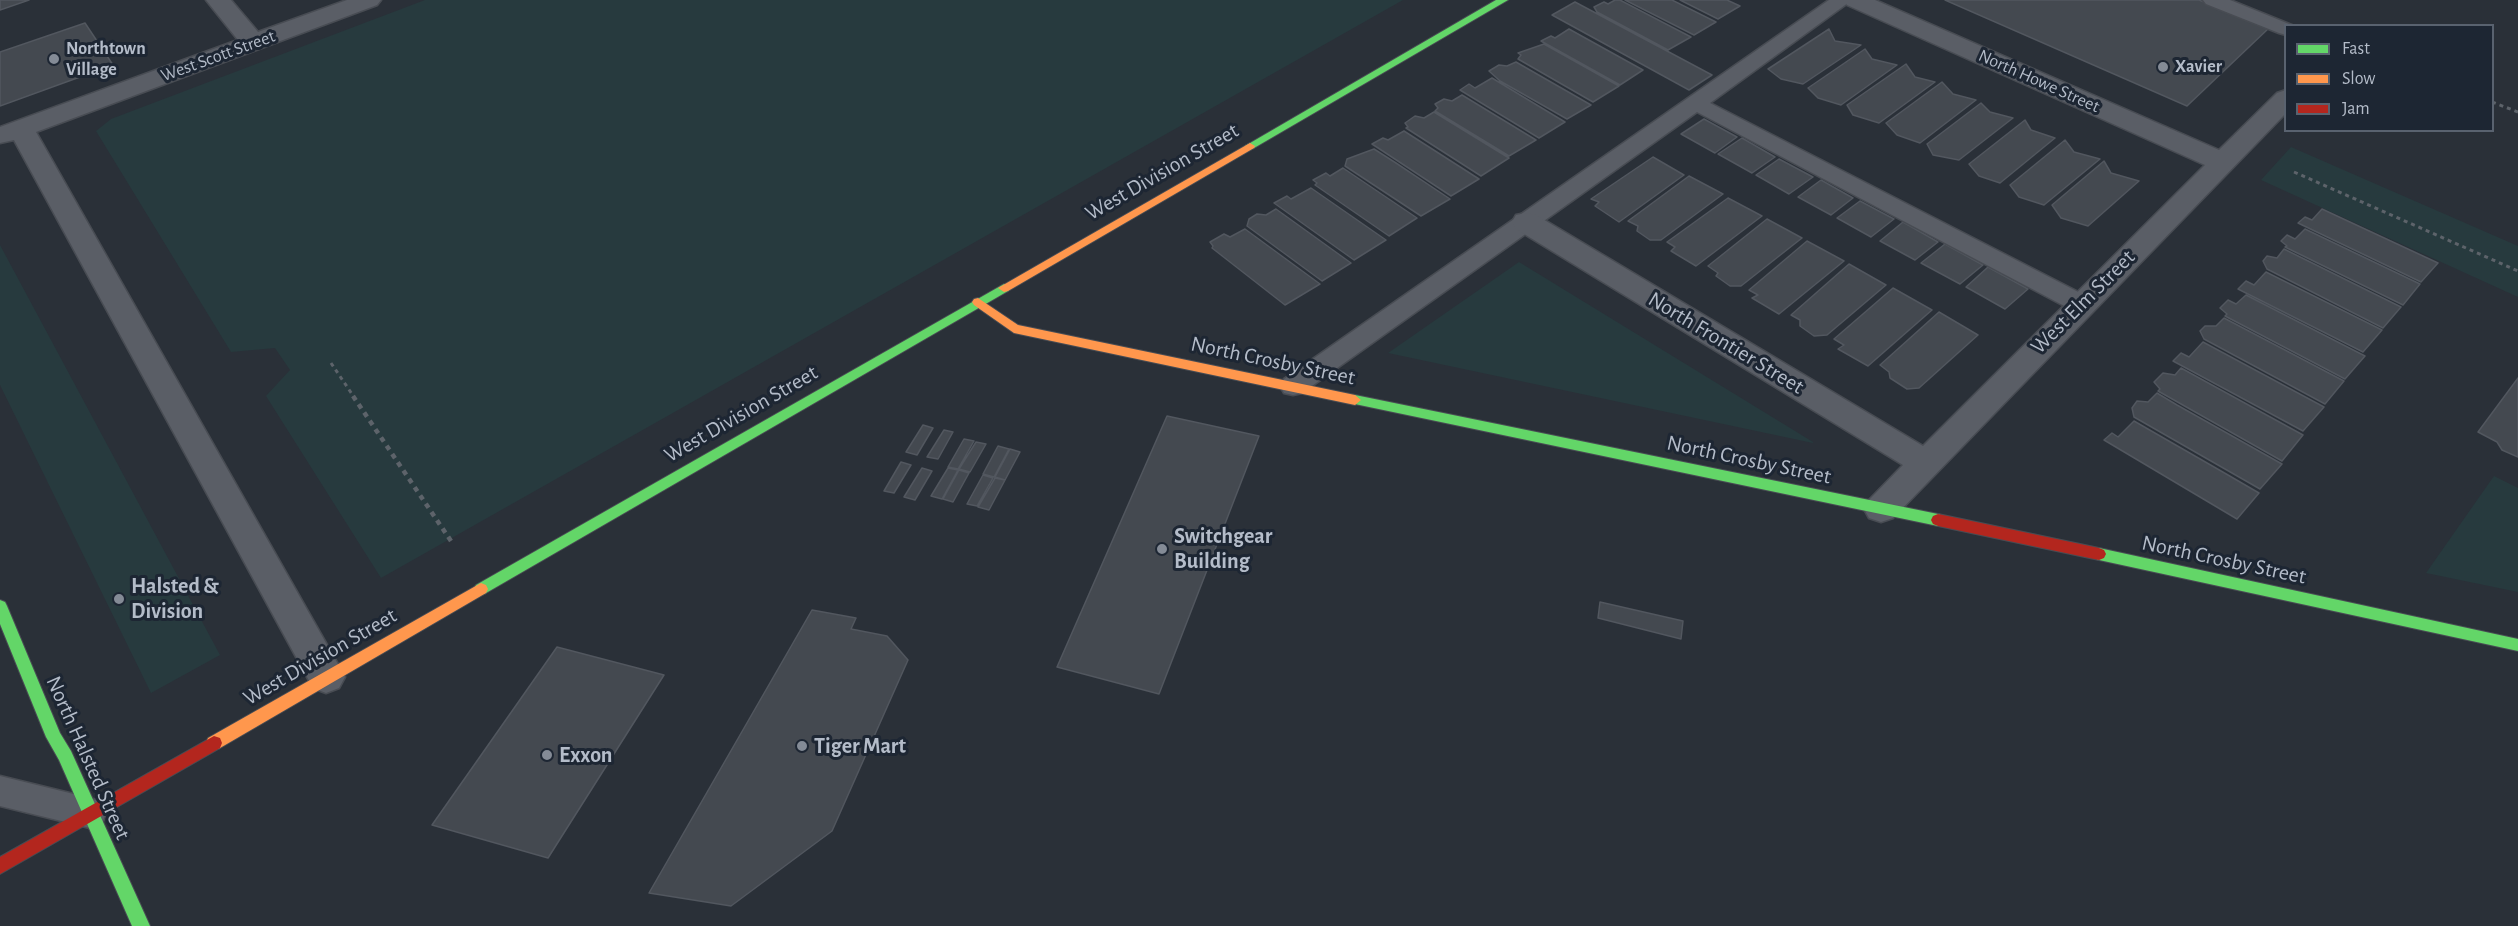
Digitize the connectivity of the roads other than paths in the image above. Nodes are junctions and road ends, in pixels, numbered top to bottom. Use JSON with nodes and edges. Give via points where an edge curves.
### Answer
{"nodes":[{"id":1,"x":219,"y":0,"type":"edge"},
{"id":2,"x":369,"y":0,"type":"edge"},
{"id":3,"x":1503,"y":0,"type":"edge"},
{"id":4,"x":1842,"y":0,"type":"edge"},
{"id":5,"x":1855,"y":0,"type":"edge"},
{"id":6,"x":2213,"y":0,"type":"edge"},
{"id":7,"x":2284,"y":28,"type":"edge"},
{"id":8,"x":254,"y":42,"type":"junction"},
{"id":9,"x":2284,"y":100,"type":"edge"},
{"id":10,"x":1695,"y":103,"type":"junction"},
{"id":11,"x":10,"y":132,"type":"edge"},
{"id":12,"x":2222,"y":162,"type":"junction"},
{"id":13,"x":1526,"y":222,"type":"junction"},
{"id":14,"x":978,"y":302,"type":"junction"},
{"id":15,"x":2081,"y":304,"type":"junction"},
{"id":16,"x":1293,"y":386,"type":"junction"},
{"id":17,"x":1927,"y":463,"type":"junction"},
{"id":18,"x":1881,"y":509,"type":"junction"},
{"id":19,"x":0,"y":606,"type":"edge"},
{"id":20,"x":2518,"y":645,"type":"edge"},
{"id":21,"x":326,"y":677,"type":"junction"},
{"id":22,"x":0,"y":791,"type":"edge"},
{"id":23,"x":90,"y":813,"type":"junction"},
{"id":24,"x":0,"y":866,"type":"edge"},
{"id":25,"x":141,"y":926,"type":"edge"}],
"edges":[{"from":1,"to":8,"type":"street"},
{"from":2,"to":8,"type":"street","name":"West Scott Street"},
{"from":3,"to":14,"type":"main road","name":"West Division Street"},
{"from":4,"to":10,"type":"lane"},
{"from":5,"to":12,"type":"street","name":"North Howe Street"},
{"from":6,"to":7,"type":"lane"},
{"from":8,"to":11,"type":"street","name":"West Scott Street"},
{"from":9,"to":12,"type":"street","name":"West Elm Street"},
{"from":10,"to":13,"type":"lane"},
{"from":10,"to":15,"type":"lane"},
{"from":11,"to":21,"type":"street","via":[[183,424]]},
{"from":12,"to":15,"type":"street","name":"West Elm Street"},
{"from":13,"to":16,"type":"lane"},
{"from":13,"to":17,"type":"street","name":"North Frontier Street"},
{"from":14,"to":16,"type":"main road","name":"North Crosby Street","via":[[1014,329]]},
{"from":14,"to":21,"type":"main road","name":"West Division Street"},
{"from":15,"to":17,"type":"street","name":"West Elm Street"},
{"from":16,"to":18,"type":"main road","name":"North Crosby Street"},
{"from":17,"to":18,"type":"street","name":"West Elm Street"},
{"from":18,"to":20,"type":"main road","name":"North Crosby Street"},
{"from":19,"to":23,"type":"main road","name":"North Halsted Street"},
{"from":21,"to":23,"type":"main road","name":"West Division Street"},
{"from":22,"to":23,"type":"lane"},
{"from":23,"to":24,"type":"main road","name":"West Division Street"},
{"from":23,"to":25,"type":"main road","name":"North Halsted Street"}]}
